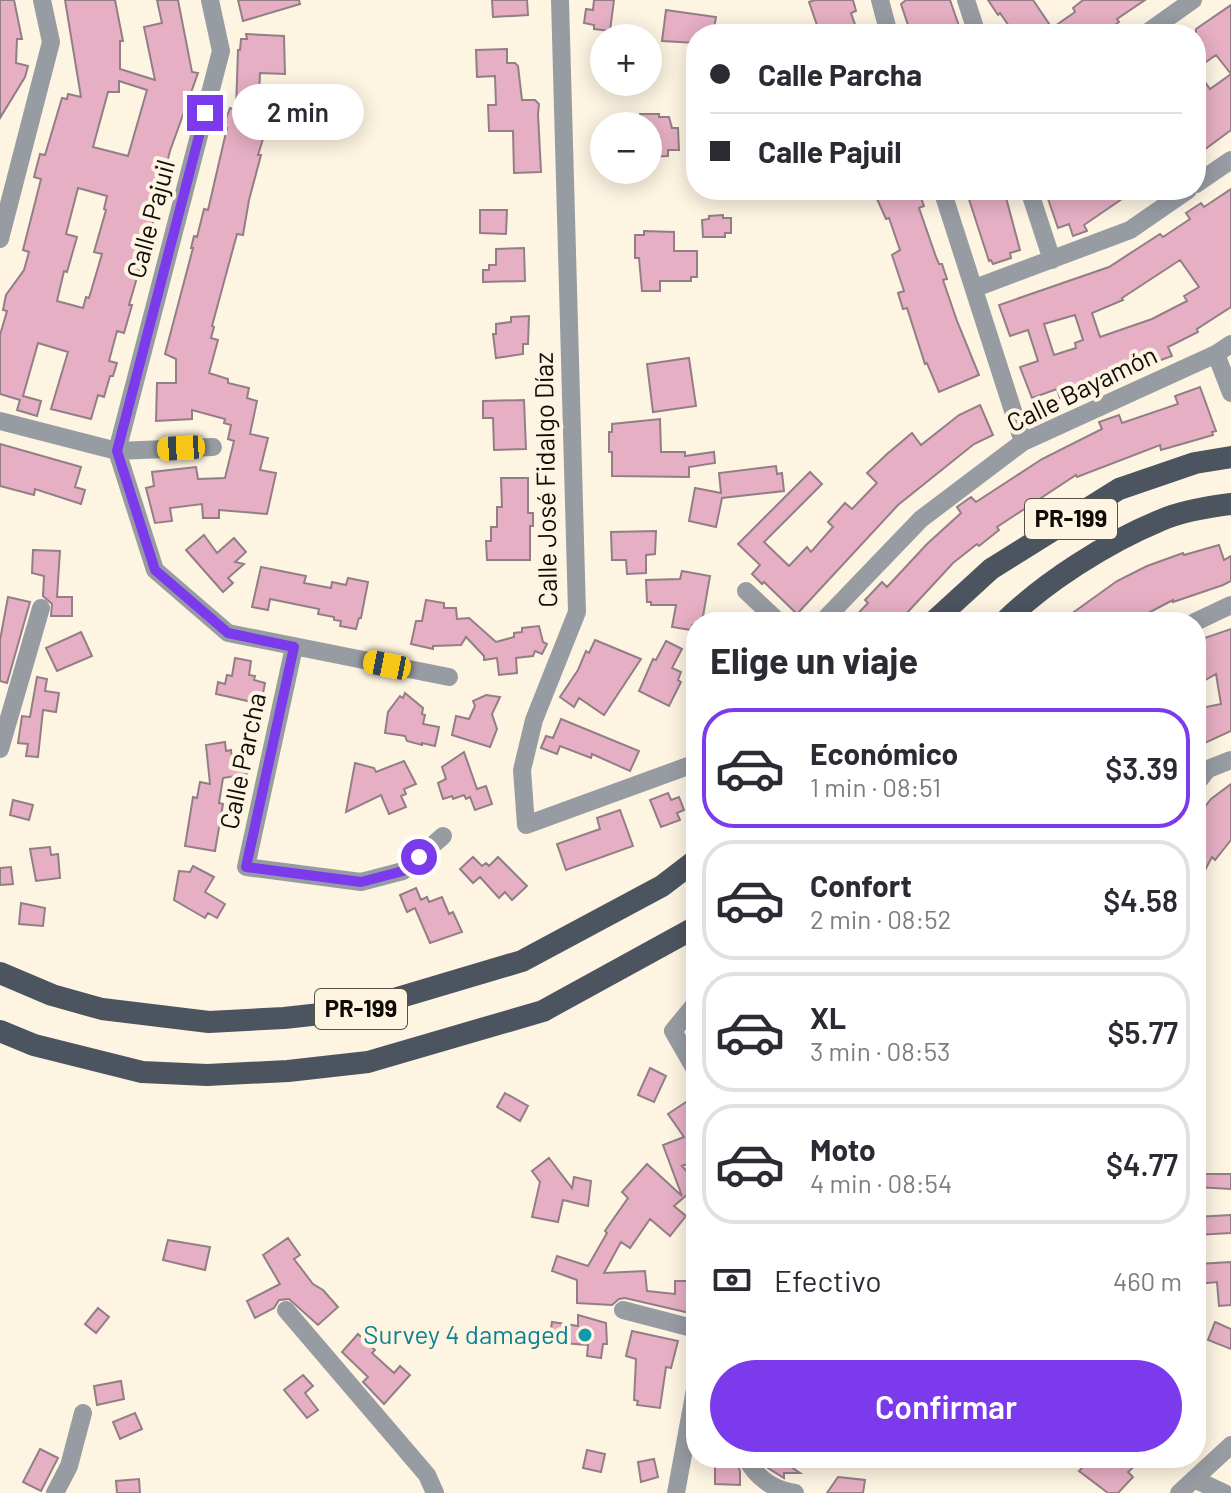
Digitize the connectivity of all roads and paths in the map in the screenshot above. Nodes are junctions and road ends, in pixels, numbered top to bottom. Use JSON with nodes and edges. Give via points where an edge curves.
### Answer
{"nodes":[{"id":1,"x":42,"y":0,"type":"edge"},
{"id":2,"x":210,"y":0,"type":"edge"},
{"id":3,"x":560,"y":0,"type":"edge"},
{"id":4,"x":880,"y":0,"type":"edge"},
{"id":5,"x":966,"y":0,"type":"edge"},
{"id":6,"x":1193,"y":0,"type":"edge"},
{"id":7,"x":885,"y":24,"type":"edge"},
{"id":8,"x":974,"y":24,"type":"edge"},
{"id":9,"x":1159,"y":24,"type":"edge"},
{"id":10,"x":1231,"y":160,"type":"edge"},
{"id":11,"x":1206,"y":177,"type":"edge"},
{"id":12,"x":945,"y":200,"type":"edge"},
{"id":13,"x":1032,"y":200,"type":"edge"},
{"id":14,"x":1174,"y":200,"type":"edge"},
{"id":15,"x":0,"y":239,"type":"edge"},
{"id":16,"x":1052,"y":260,"type":"junction"},
{"id":17,"x":975,"y":288,"type":"junction"},
{"id":18,"x":1224,"y":349,"type":"edge"},
{"id":19,"x":1231,"y":393,"type":"edge"},
{"id":20,"x":0,"y":421,"type":"edge"},
{"id":21,"x":1023,"y":442,"type":"junction"},
{"id":22,"x":213,"y":447,"type":"dead end"},
{"id":23,"x":117,"y":451,"type":"junction"},
{"id":24,"x":1231,"y":457,"type":"edge"},
{"id":25,"x":1231,"y":504,"type":"edge"},
{"id":26,"x":746,"y":591,"type":"dead end"},
{"id":27,"x":1231,"y":605,"type":"edge"},
{"id":28,"x":41,"y":608,"type":"dead end"},
{"id":29,"x":768,"y":612,"type":"edge"},
{"id":30,"x":832,"y":612,"type":"edge"},
{"id":31,"x":951,"y":612,"type":"edge"},
{"id":32,"x":1015,"y":612,"type":"edge"},
{"id":33,"x":1206,"y":617,"type":"edge"},
{"id":34,"x":294,"y":647,"type":"junction"},
{"id":35,"x":449,"y":677,"type":"dead end"},
{"id":36,"x":0,"y":749,"type":"edge"},
{"id":37,"x":1231,"y":760,"type":"edge"},
{"id":38,"x":686,"y":767,"type":"edge"},
{"id":39,"x":1206,"y":772,"type":"edge"},
{"id":40,"x":443,"y":836,"type":"dead end"},
{"id":41,"x":686,"y":868,"type":"edge"},
{"id":42,"x":686,"y":932,"type":"edge"},
{"id":43,"x":0,"y":973,"type":"edge"},
{"id":44,"x":686,"y":1015,"type":"edge"},
{"id":45,"x":0,"y":1031,"type":"edge"},
{"id":46,"x":686,"y":1054,"type":"edge"},
{"id":47,"x":286,"y":1310,"type":"dead end"},
{"id":48,"x":623,"y":1310,"type":"dead end"},
{"id":49,"x":686,"y":1326,"type":"edge"},
{"id":50,"x":83,"y":1413,"type":"dead end"},
{"id":51,"x":1231,"y":1445,"type":"edge"},
{"id":52,"x":686,"y":1459,"type":"edge"},
{"id":53,"x":752,"y":1468,"type":"edge"},
{"id":54,"x":1206,"y":1468,"type":"edge"},
{"id":55,"x":1206,"y":1468,"type":"edge"},
{"id":56,"x":1194,"y":1479,"type":"junction"},
{"id":57,"x":55,"y":1493,"type":"edge"},
{"id":58,"x":435,"y":1493,"type":"edge"},
{"id":59,"x":676,"y":1493,"type":"edge"},
{"id":60,"x":795,"y":1493,"type":"edge"},
{"id":61,"x":1179,"y":1493,"type":"edge"},
{"id":62,"x":1224,"y":1493,"type":"edge"}],
"edges":[{"from":1,"to":15,"type":"street","via":[[51,42]]},
{"from":2,"to":23,"type":"street","name":"Calle Pajuil","via":[[221,51]]},
{"from":3,"to":38,"type":"street","name":"Calle José Fidalgo Díaz","via":[[577,612],[534,720],[525,757],[526,825]]},
{"from":4,"to":7,"type":"street"},
{"from":5,"to":8,"type":"street"},
{"from":6,"to":9,"type":"street"},
{"from":10,"to":11,"type":"street"},
{"from":12,"to":17,"type":"street"},
{"from":13,"to":16,"type":"street"},
{"from":14,"to":16,"type":"street","via":[[1130,230]]},
{"from":16,"to":17,"type":"street"},
{"from":17,"to":21,"type":"street"},
{"from":18,"to":19,"type":"street"},
{"from":18,"to":21,"type":"street","name":"Calle Bayamón"},
{"from":20,"to":23,"type":"street"},
{"from":21,"to":30,"type":"street","name":"Calle Bayamón","via":[[921,519]]},
{"from":22,"to":23,"type":"street"},
{"from":23,"to":34,"type":"street","via":[[155,570],[228,633]]},
{"from":24,"to":31,"type":"main road","number":"PR-199","via":[[1195,463],[1119,489],[991,569]]},
{"from":25,"to":32,"type":"main road","number":"PR-199","via":[[1160,520],[1100,551]]},
{"from":26,"to":29,"type":"street"},
{"from":27,"to":33,"type":"street"},
{"from":28,"to":36,"type":"street"},
{"from":34,"to":35,"type":"street"},
{"from":34,"to":40,"type":"street","name":"Calle Parcha","via":[[246,867],[361,882],[403,871]]},
{"from":37,"to":39,"type":"street"},
{"from":41,"to":43,"type":"main road","number":"PR-199","via":[[662,886],[522,961],[357,1010],[209,1022],[102,1009]]},
{"from":42,"to":45,"type":"main road","number":"PR-199","via":[[543,1011],[368,1062],[207,1075],[142,1072],[91,1062]]},
{"from":44,"to":46,"type":"street","via":[[673,1031]]},
{"from":47,"to":58,"type":"street","via":[[427,1475]]},
{"from":48,"to":49,"type":"street"},
{"from":50,"to":57,"type":"street","via":[[69,1466]]},
{"from":51,"to":54,"type":"street"},
{"from":52,"to":59,"type":"street"},
{"from":53,"to":60,"type":"street","via":[[769,1484]]},
{"from":55,"to":56,"type":"street"},
{"from":56,"to":61,"type":"street"},
{"from":56,"to":62,"type":"street"}]}
